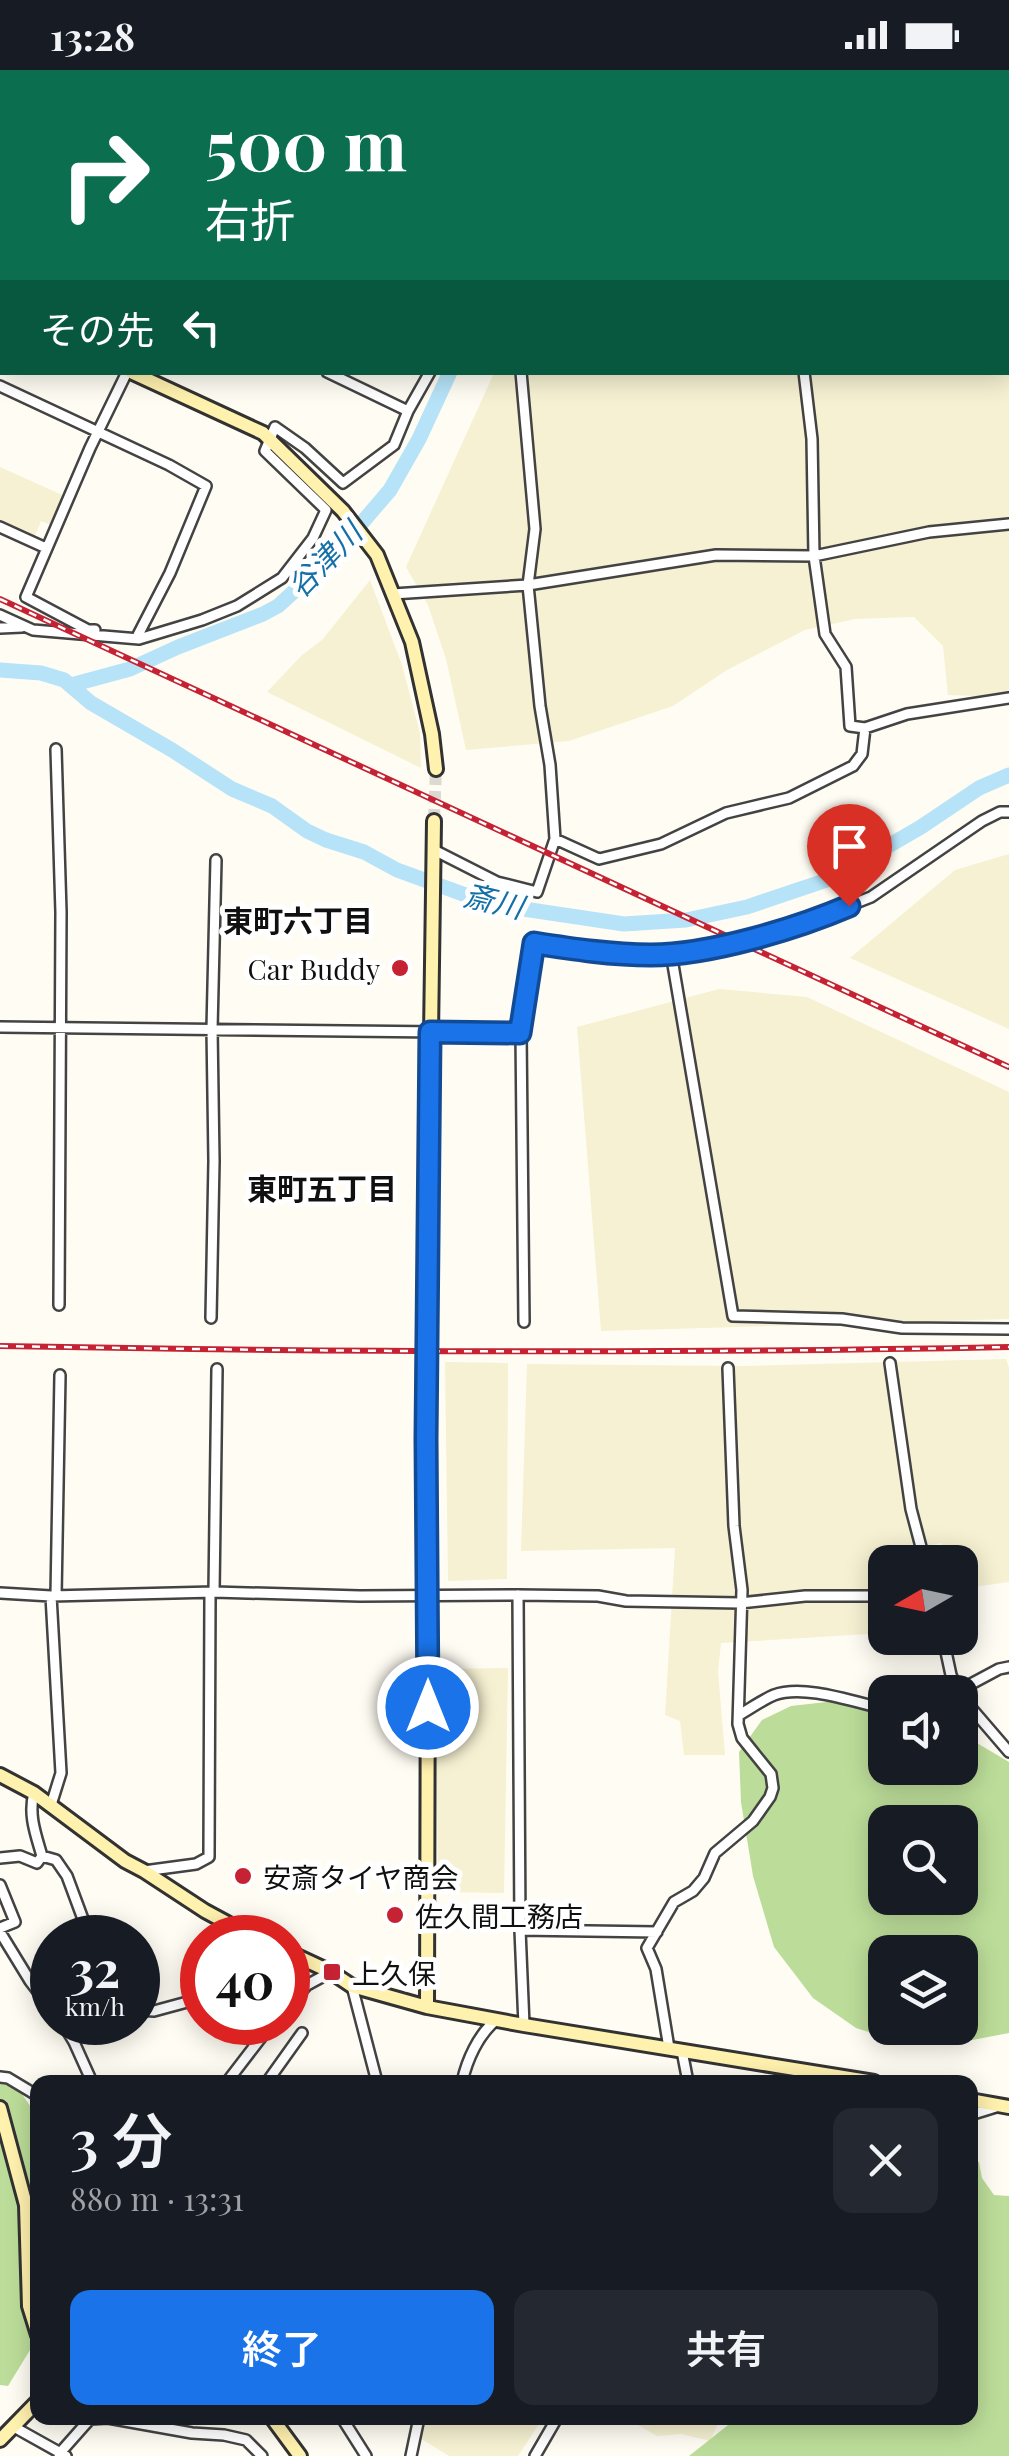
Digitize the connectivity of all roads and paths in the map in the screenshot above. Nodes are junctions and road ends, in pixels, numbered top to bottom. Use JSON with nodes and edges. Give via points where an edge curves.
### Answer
{"nodes":[{"id":1,"x":128,"y":375,"type":"edge"},
{"id":2,"x":136,"y":375,"type":"edge"},
{"id":3,"x":333,"y":375,"type":"edge"},
{"id":4,"x":428,"y":375,"type":"edge"},
{"id":5,"x":522,"y":375,"type":"edge"},
{"id":6,"x":804,"y":375,"type":"edge"},
{"id":7,"x":0,"y":386,"type":"edge"},
{"id":8,"x":408,"y":411,"type":"junction"},
{"id":9,"x":99,"y":432,"type":"junction"},
{"id":10,"x":269,"y":439,"type":"junction"},
{"id":11,"x":1009,"y":524,"type":"edge"},
{"id":12,"x":0,"y":526,"type":"edge"},
{"id":13,"x":46,"y":548,"type":"junction"},
{"id":14,"x":814,"y":556,"type":"junction"},
{"id":15,"x":528,"y":585,"type":"junction"},
{"id":16,"x":392,"y":594,"type":"junction"},
{"id":17,"x":0,"y":615,"type":"edge"},
{"id":18,"x":25,"y":627,"type":"junction"},
{"id":19,"x":0,"y":628,"type":"edge"},
{"id":20,"x":138,"y":637,"type":"junction"},
{"id":21,"x":1009,"y":698,"type":"edge"},
{"id":22,"x":865,"y":728,"type":"junction"},
{"id":23,"x":56,"y":750,"type":"dead end"},
{"id":24,"x":436,"y":769,"type":"tunnel mouth"},
{"id":25,"x":1009,"y":812,"type":"edge"},
{"id":26,"x":434,"y":820,"type":"tunnel mouth"},
{"id":27,"x":555,"y":839,"type":"junction"},
{"id":28,"x":434,"y":853,"type":"junction"},
{"id":29,"x":216,"y":860,"type":"dead end"},
{"id":30,"x":671,"y":954,"type":"junction"},
{"id":31,"x":0,"y":1027,"type":"edge"},
{"id":32,"x":59,"y":1028,"type":"junction"},
{"id":33,"x":212,"y":1029,"type":"junction"},
{"id":34,"x":430,"y":1032,"type":"junction"},
{"id":35,"x":520,"y":1033,"type":"junction"},
{"id":36,"x":58,"y":1305,"type":"dead end"},
{"id":37,"x":212,"y":1318,"type":"dead end"},
{"id":38,"x":524,"y":1322,"type":"dead end"},
{"id":39,"x":1009,"y":1329,"type":"edge"},
{"id":40,"x":890,"y":1363,"type":"dead end"},
{"id":41,"x":728,"y":1368,"type":"dead end"},
{"id":42,"x":217,"y":1369,"type":"dead end"},
{"id":43,"x":60,"y":1375,"type":"dead end"},
{"id":44,"x":921,"y":1545,"type":"edge"},
{"id":45,"x":0,"y":1593,"type":"edge"},
{"id":46,"x":212,"y":1593,"type":"junction"},
{"id":47,"x":428,"y":1595,"type":"junction"},
{"id":48,"x":518,"y":1595,"type":"junction"},
{"id":49,"x":53,"y":1596,"type":"junction"},
{"id":50,"x":868,"y":1596,"type":"edge"},
{"id":51,"x":740,"y":1603,"type":"junction"},
{"id":52,"x":1009,"y":1667,"type":"edge"},
{"id":53,"x":978,"y":1681,"type":"edge"},
{"id":54,"x":868,"y":1705,"type":"edge"},
{"id":55,"x":738,"y":1715,"type":"junction"},
{"id":56,"x":978,"y":1716,"type":"edge"},
{"id":57,"x":1009,"y":1752,"type":"edge"},
{"id":58,"x":0,"y":1775,"type":"edge"},
{"id":59,"x":34,"y":1792,"type":"junction"},
{"id":60,"x":51,"y":1805,"type":"junction"},
{"id":61,"x":42,"y":1856,"type":"junction"},
{"id":62,"x":0,"y":1858,"type":"edge"},
{"id":63,"x":144,"y":1870,"type":"junction"},
{"id":64,"x":0,"y":1885,"type":"edge"},
{"id":65,"x":81,"y":1915,"type":"edge"},
{"id":66,"x":211,"y":1915,"type":"edge"},
{"id":67,"x":0,"y":1930,"type":"edge"},
{"id":68,"x":520,"y":1930,"type":"junction"},
{"id":69,"x":657,"y":1932,"type":"junction"},
{"id":70,"x":310,"y":1962,"type":"edge"},
{"id":71,"x":331,"y":1972,"type":"junction"},
{"id":72,"x":30,"y":1982,"type":"edge"},
{"id":73,"x":310,"y":1982,"type":"edge"},
{"id":74,"x":352,"y":1986,"type":"junction"},
{"id":75,"x":427,"y":2006,"type":"junction"},
{"id":76,"x":496,"y":2020,"type":"junction"},
{"id":77,"x":524,"y":2025,"type":"junction"},
{"id":78,"x":75,"y":2045,"type":"edge"},
{"id":79,"x":256,"y":2045,"type":"edge"},
{"id":80,"x":294,"y":2045,"type":"edge"},
{"id":81,"x":676,"y":2050,"type":"junction"},
{"id":82,"x":89,"y":2075,"type":"edge"},
{"id":83,"x":233,"y":2075,"type":"edge"},
{"id":84,"x":272,"y":2075,"type":"edge"},
{"id":85,"x":375,"y":2075,"type":"edge"},
{"id":86,"x":465,"y":2075,"type":"edge"},
{"id":87,"x":685,"y":2075,"type":"edge"},
{"id":88,"x":831,"y":2075,"type":"edge"},
{"id":89,"x":0,"y":2076,"type":"edge"},
{"id":90,"x":30,"y":2091,"type":"edge"},
{"id":91,"x":978,"y":2101,"type":"edge"},
{"id":92,"x":1006,"y":2106,"type":"edge"},
{"id":93,"x":0,"y":2108,"type":"edge"},
{"id":94,"x":978,"y":2113,"type":"edge"},
{"id":95,"x":30,"y":2309,"type":"edge"},
{"id":96,"x":30,"y":2410,"type":"edge"},
{"id":97,"x":85,"y":2425,"type":"edge"},
{"id":98,"x":167,"y":2425,"type":"edge"},
{"id":99,"x":277,"y":2425,"type":"edge"},
{"id":100,"x":346,"y":2425,"type":"edge"},
{"id":101,"x":417,"y":2425,"type":"edge"},
{"id":102,"x":553,"y":2425,"type":"edge"},
{"id":103,"x":14,"y":2427,"type":"junction"},
{"id":104,"x":0,"y":2440,"type":"edge"},
{"id":105,"x":62,"y":2455,"type":"edge"},
{"id":106,"x":262,"y":2456,"type":"edge"},
{"id":107,"x":300,"y":2456,"type":"edge"},
{"id":108,"x":366,"y":2456,"type":"edge"},
{"id":109,"x":410,"y":2456,"type":"edge"},
{"id":110,"x":534,"y":2456,"type":"edge"}],
"edges":[{"from":1,"to":9,"type":"street"},
{"from":2,"to":10,"type":"street"},
{"from":3,"to":8,"type":"street"},
{"from":4,"to":8,"type":"street"},
{"from":5,"to":15,"type":"street","via":[[536,528]]},
{"from":6,"to":14,"type":"street"},
{"from":7,"to":9,"type":"street"},
{"from":8,"to":10,"type":"street","via":[[394,445],[343,483],[275,428]]},
{"from":9,"to":13,"type":"street"},
{"from":9,"to":20,"type":"street","via":[[206,486]]},
{"from":10,"to":16,"type":"street","via":[[343,511],[377,555]]},
{"from":10,"to":20,"type":"street","via":[[265,450],[326,510],[314,538],[282,578],[237,606]]},
{"from":11,"to":14,"type":"street","via":[[929,532]]},
{"from":12,"to":13,"type":"street"},
{"from":13,"to":20,"type":"street","via":[[26,597],[88,630]]},
{"from":14,"to":15,"type":"street","via":[[716,556]]},
{"from":14,"to":22,"type":"street","via":[[825,634],[846,668],[850,726]]},
{"from":15,"to":16,"type":"street"},
{"from":15,"to":27,"type":"street"},
{"from":16,"to":24,"type":"street","via":[[412,642]]},
{"from":17,"to":18,"type":"street"},
{"from":18,"to":19,"type":"street"},
{"from":18,"to":20,"type":"street"},
{"from":21,"to":22,"type":"street","via":[[907,714]]},
{"from":22,"to":27,"type":"street","via":[[853,766],[789,798],[599,859]]},
{"from":23,"to":32,"type":"street"},
{"from":25,"to":30,"type":"street","via":[[982,821],[870,897],[827,916]]},
{"from":26,"to":28,"type":"street"},
{"from":27,"to":28,"type":"street","via":[[537,892]]},
{"from":28,"to":34,"type":"street"},
{"from":29,"to":33,"type":"street"},
{"from":30,"to":35,"type":"street","via":[[534,943]]},
{"from":30,"to":39,"type":"street","via":[[734,1316]]},
{"from":31,"to":32,"type":"street"},
{"from":32,"to":33,"type":"street"},
{"from":32,"to":36,"type":"street"},
{"from":33,"to":34,"type":"street"},
{"from":33,"to":37,"type":"street"},
{"from":34,"to":35,"type":"street"},
{"from":34,"to":47,"type":"street","bridge":true},
{"from":35,"to":38,"type":"street"},
{"from":40,"to":44,"type":"street"},
{"from":41,"to":51,"type":"street"},
{"from":42,"to":46,"type":"street"},
{"from":43,"to":49,"type":"street"},
{"from":45,"to":49,"type":"street"},
{"from":46,"to":47,"type":"street"},
{"from":46,"to":49,"type":"street"},
{"from":46,"to":63,"type":"street","via":[[209,1857]]},
{"from":47,"to":48,"type":"street"},
{"from":47,"to":75,"type":"street"},
{"from":48,"to":51,"type":"street"},
{"from":48,"to":68,"type":"street"},
{"from":49,"to":60,"type":"street","via":[[61,1773]]},
{"from":50,"to":51,"type":"street"},
{"from":51,"to":55,"type":"street"},
{"from":52,"to":53,"type":"street"},
{"from":54,"to":55,"type":"street","via":[[794,1692]]},
{"from":55,"to":69,"type":"street","via":[[742,1738],[771,1774],[770,1797],[714,1853],[704,1878],[674,1902]]},
{"from":56,"to":57,"type":"street"},
{"from":58,"to":59,"type":"street"},
{"from":59,"to":60,"type":"street"},
{"from":59,"to":61,"type":"street","via":[[32,1824]]},
{"from":60,"to":63,"type":"street"},
{"from":61,"to":62,"type":"street","via":[[38,1863]]},
{"from":61,"to":65,"type":"street","via":[[56,1860]]},
{"from":63,"to":66,"type":"street"},
{"from":64,"to":67,"type":"street","via":[[15,1922]]},
{"from":67,"to":72,"type":"street"},
{"from":68,"to":69,"type":"street"},
{"from":68,"to":77,"type":"street"},
{"from":69,"to":81,"type":"street","via":[[647,1948]]},
{"from":70,"to":71,"type":"street"},
{"from":71,"to":73,"type":"street"},
{"from":71,"to":74,"type":"street"},
{"from":74,"to":75,"type":"street"},
{"from":74,"to":85,"type":"street"},
{"from":75,"to":76,"type":"street"},
{"from":76,"to":77,"type":"street"},
{"from":76,"to":86,"type":"street"},
{"from":77,"to":81,"type":"street"},
{"from":78,"to":82,"type":"street"},
{"from":79,"to":83,"type":"street"},
{"from":80,"to":84,"type":"street"},
{"from":81,"to":87,"type":"street"},
{"from":81,"to":88,"type":"street"},
{"from":89,"to":90,"type":"street"},
{"from":91,"to":92,"type":"street"},
{"from":92,"to":94,"type":"street"},
{"from":93,"to":95,"type":"street","via":[[26,2205]]},
{"from":96,"to":103,"type":"street"},
{"from":97,"to":105,"type":"street"},
{"from":98,"to":106,"type":"street","via":[[246,2440]]},
{"from":99,"to":107,"type":"street"},
{"from":100,"to":108,"type":"street"},
{"from":101,"to":109,"type":"street"},
{"from":102,"to":110,"type":"street"},
{"from":103,"to":104,"type":"street"},
{"from":103,"to":105,"type":"street"}]}
